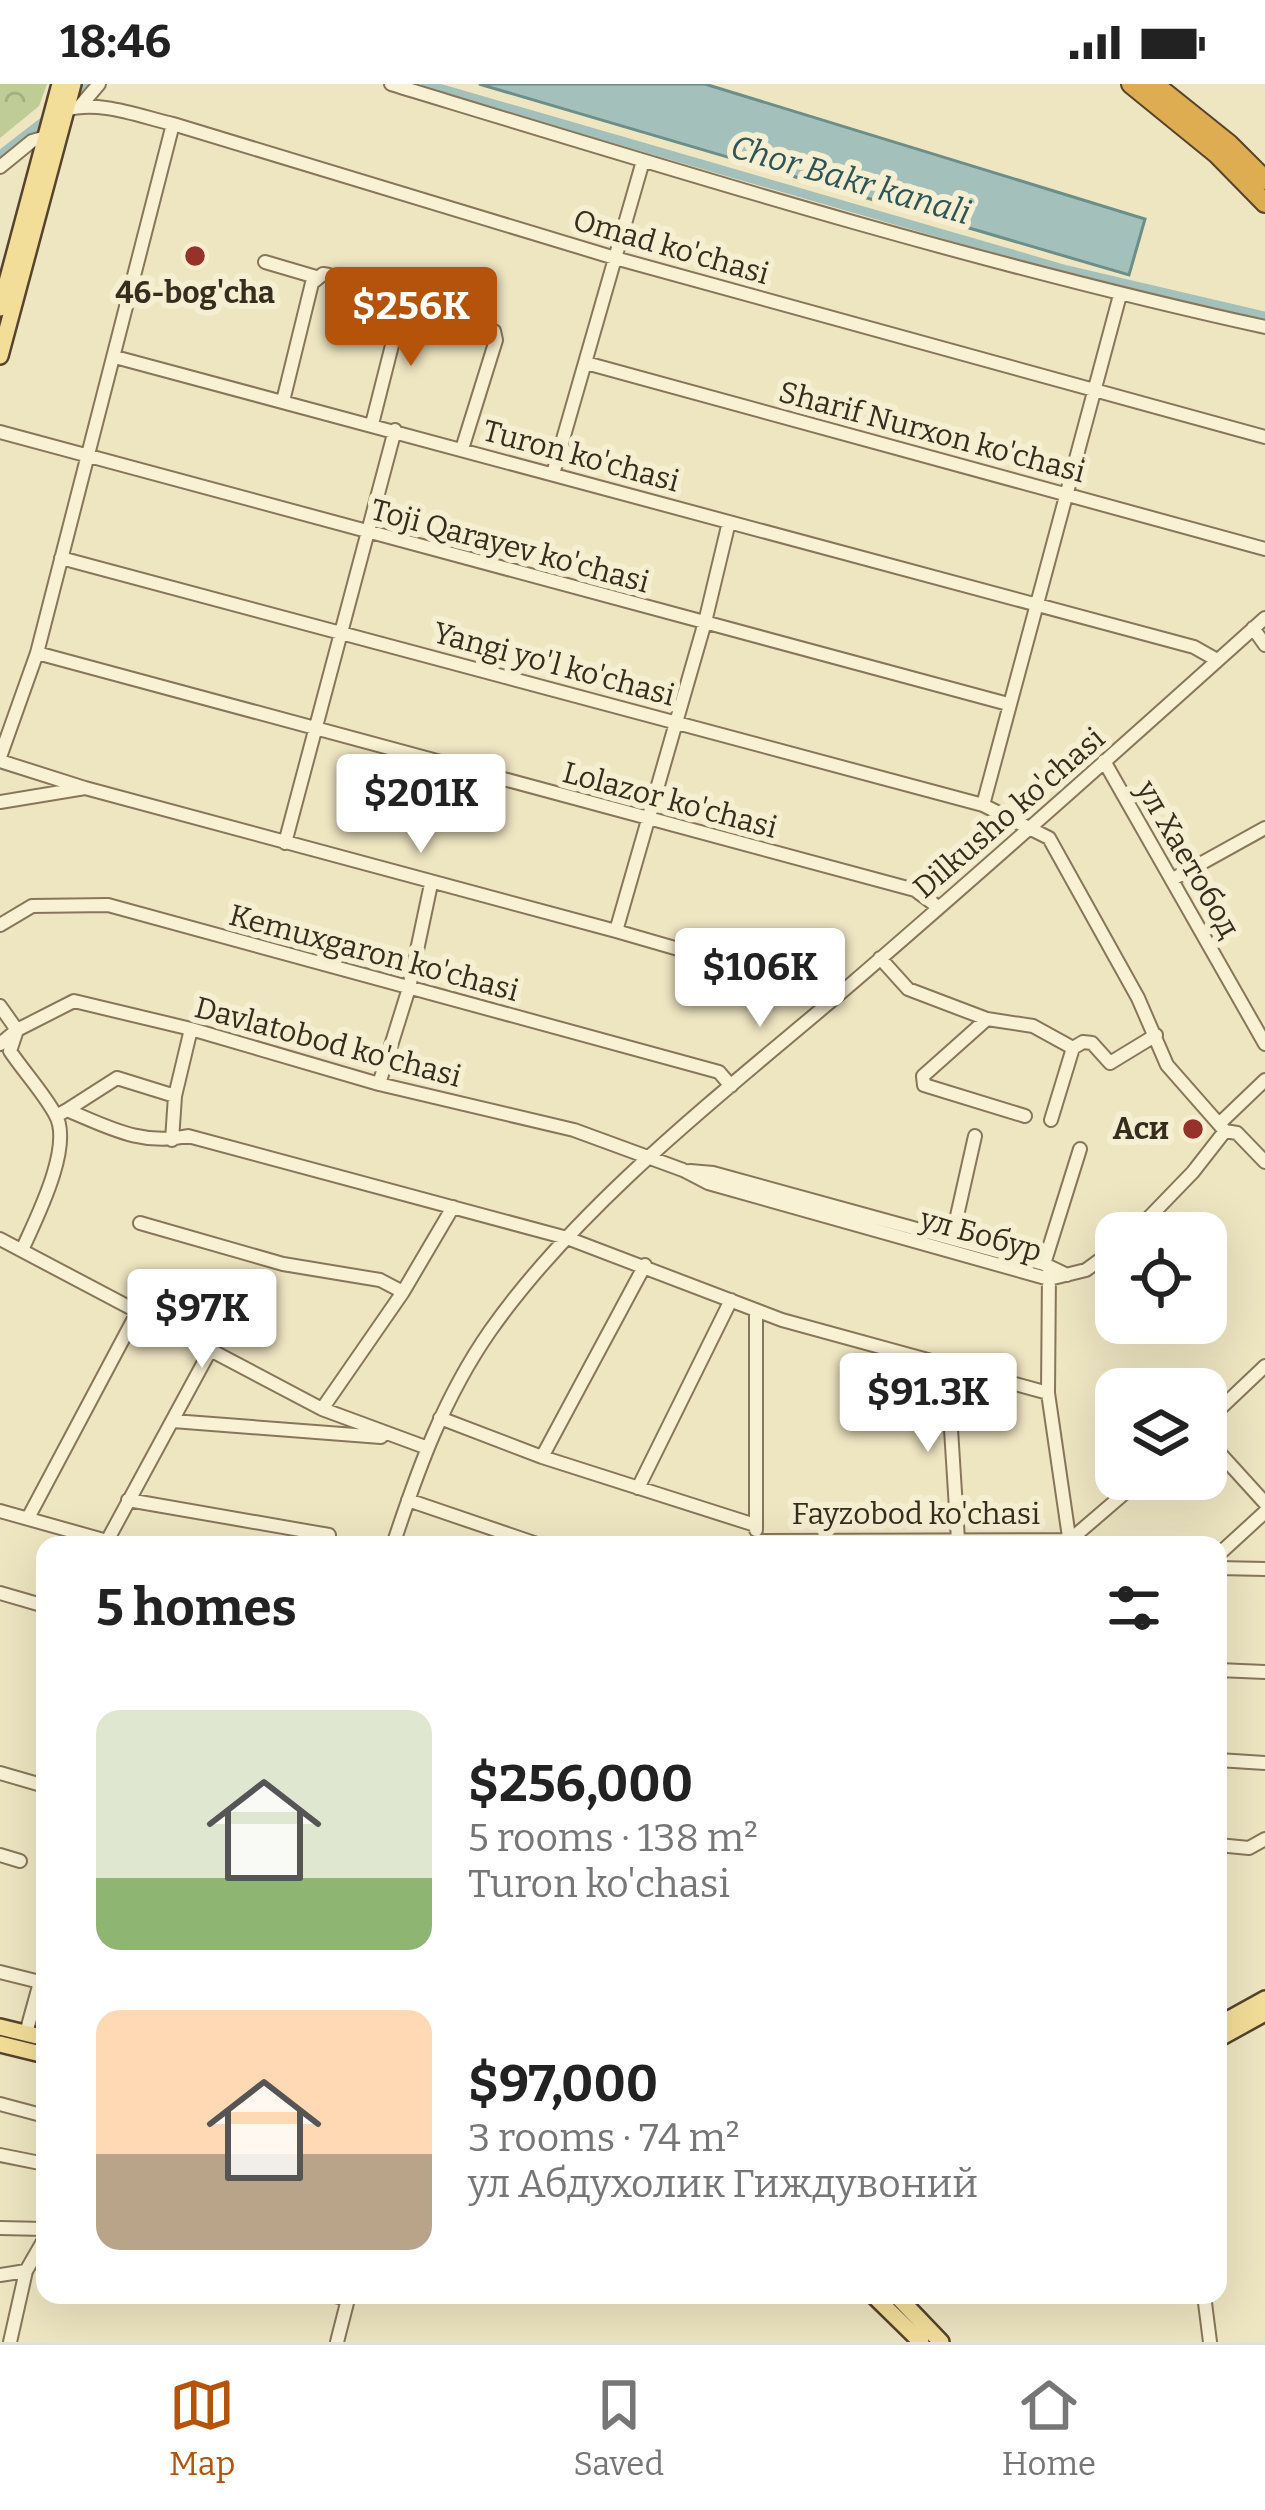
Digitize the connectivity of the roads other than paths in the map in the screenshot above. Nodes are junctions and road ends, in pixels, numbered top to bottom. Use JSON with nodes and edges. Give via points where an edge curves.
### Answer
{"nodes":[{"id":1,"x":60,"y":84,"type":"edge"},
{"id":2,"x":73,"y":84,"type":"edge"},
{"id":3,"x":100,"y":84,"type":"edge"},
{"id":4,"x":391,"y":84,"type":"edge"},
{"id":5,"x":1131,"y":84,"type":"edge"},
{"id":6,"x":1154,"y":84,"type":"edge"},
{"id":7,"x":66,"y":109,"type":"junction"},
{"id":8,"x":173,"y":124,"type":"junction"},
{"id":9,"x":47,"y":134,"type":"junction"},
{"id":10,"x":643,"y":161,"type":"junction"},
{"id":11,"x":0,"y":167,"type":"edge"},
{"id":12,"x":1265,"y":180,"type":"edge"},
{"id":13,"x":1265,"y":203,"type":"edge"},
{"id":14,"x":615,"y":258,"type":"junction"},
{"id":15,"x":265,"y":262,"type":"dead end"},
{"id":16,"x":316,"y":277,"type":"junction"},
{"id":17,"x":1120,"y":295,"type":"junction"},
{"id":18,"x":403,"y":302,"type":"junction"},
{"id":19,"x":0,"y":308,"type":"edge"},
{"id":20,"x":1265,"y":327,"type":"edge"},
{"id":21,"x":0,"y":356,"type":"edge"},
{"id":22,"x":115,"y":358,"type":"junction"},
{"id":23,"x":586,"y":363,"type":"junction"},
{"id":24,"x":1095,"y":388,"type":"junction"},
{"id":25,"x":283,"y":401,"type":"junction"},
{"id":26,"x":372,"y":424,"type":"junction"},
{"id":27,"x":395,"y":430,"type":"junction"},
{"id":28,"x":0,"y":432,"type":"edge"},
{"id":29,"x":1265,"y":437,"type":"edge"},
{"id":30,"x":463,"y":448,"type":"junction"},
{"id":31,"x":87,"y":458,"type":"junction"},
{"id":32,"x":553,"y":474,"type":"junction"},
{"id":33,"x":1066,"y":493,"type":"junction"},
{"id":34,"x":729,"y":522,"type":"junction"},
{"id":35,"x":369,"y":534,"type":"junction"},
{"id":36,"x":1265,"y":549,"type":"edge"},
{"id":37,"x":61,"y":558,"type":"junction"},
{"id":38,"x":1034,"y":605,"type":"junction"},
{"id":39,"x":1265,"y":617,"type":"edge"},
{"id":40,"x":705,"y":622,"type":"junction"},
{"id":41,"x":1253,"y":628,"type":"junction"},
{"id":42,"x":341,"y":632,"type":"junction"},
{"id":43,"x":1265,"y":645,"type":"edge"},
{"id":44,"x":37,"y":652,"type":"junction"},
{"id":45,"x":1216,"y":660,"type":"junction"},
{"id":46,"x":1008,"y":704,"type":"junction"},
{"id":47,"x":675,"y":722,"type":"junction"},
{"id":48,"x":316,"y":730,"type":"junction"},
{"id":49,"x":0,"y":759,"type":"edge"},
{"id":50,"x":1104,"y":761,"type":"junction"},
{"id":51,"x":85,"y":788,"type":"junction"},
{"id":52,"x":0,"y":802,"type":"edge"},
{"id":53,"x":983,"y":805,"type":"junction"},
{"id":54,"x":647,"y":819,"type":"junction"},
{"id":55,"x":1030,"y":826,"type":"junction"},
{"id":56,"x":1264,"y":832,"type":"edge"},
{"id":57,"x":285,"y":843,"type":"junction"},
{"id":58,"x":1173,"y":879,"type":"junction"},
{"id":59,"x":431,"y":884,"type":"junction"},
{"id":60,"x":938,"y":907,"type":"junction"},
{"id":61,"x":0,"y":926,"type":"edge"},
{"id":62,"x":616,"y":931,"type":"junction"},
{"id":63,"x":880,"y":958,"type":"junction"},
{"id":64,"x":409,"y":988,"type":"junction"},
{"id":65,"x":837,"y":995,"type":"junction"},
{"id":66,"x":0,"y":1006,"type":"edge"},
{"id":67,"x":987,"y":1018,"type":"junction"},
{"id":68,"x":191,"y":1029,"type":"junction"},
{"id":69,"x":17,"y":1030,"type":"junction"},
{"id":70,"x":1156,"y":1035,"type":"junction"},
{"id":71,"x":0,"y":1044,"type":"edge"},
{"id":72,"x":1265,"y":1044,"type":"edge"},
{"id":73,"x":1073,"y":1048,"type":"junction"},
{"id":74,"x":1265,"y":1080,"type":"edge"},
{"id":75,"x":379,"y":1084,"type":"junction"},
{"id":76,"x":731,"y":1087,"type":"junction"},
{"id":77,"x":175,"y":1096,"type":"junction"},
{"id":78,"x":62,"y":1113,"type":"junction"},
{"id":79,"x":1025,"y":1116,"type":"dead end"},
{"id":80,"x":1051,"y":1120,"type":"dead end"},
{"id":81,"x":1222,"y":1127,"type":"junction"},
{"id":82,"x":975,"y":1136,"type":"dead end"},
{"id":83,"x":172,"y":1140,"type":"junction"},
{"id":84,"x":1080,"y":1149,"type":"dead end"},
{"id":85,"x":650,"y":1160,"type":"junction"},
{"id":86,"x":1265,"y":1162,"type":"edge"},
{"id":87,"x":683,"y":1170,"type":"junction"},
{"id":88,"x":453,"y":1207,"type":"junction"},
{"id":89,"x":1154,"y":1212,"type":"edge"},
{"id":90,"x":140,"y":1223,"type":"dead end"},
{"id":91,"x":567,"y":1238,"type":"junction"},
{"id":92,"x":952,"y":1238,"type":"junction"},
{"id":93,"x":0,"y":1239,"type":"edge"},
{"id":94,"x":22,"y":1250,"type":"junction"},
{"id":95,"x":1095,"y":1263,"type":"edge"},
{"id":96,"x":645,"y":1265,"type":"junction"},
{"id":97,"x":1047,"y":1270,"type":"junction"},
{"id":98,"x":403,"y":1292,"type":"junction"},
{"id":99,"x":731,"y":1300,"type":"junction"},
{"id":100,"x":756,"y":1310,"type":"junction"},
{"id":101,"x":138,"y":1311,"type":"junction"},
{"id":102,"x":212,"y":1348,"type":"junction"},
{"id":103,"x":947,"y":1366,"type":"junction"},
{"id":104,"x":1265,"y":1366,"type":"edge"},
{"id":105,"x":1048,"y":1394,"type":"junction"},
{"id":106,"x":1227,"y":1402,"type":"edge"},
{"id":107,"x":322,"y":1409,"type":"junction"},
{"id":108,"x":440,"y":1418,"type":"junction"},
{"id":109,"x":173,"y":1420,"type":"junction"},
{"id":110,"x":392,"y":1438,"type":"junction"},
{"id":111,"x":425,"y":1448,"type":"junction"},
{"id":112,"x":542,"y":1457,"type":"junction"},
{"id":113,"x":1227,"y":1461,"type":"edge"},
{"id":114,"x":638,"y":1488,"type":"junction"},
{"id":115,"x":128,"y":1500,"type":"junction"},
{"id":116,"x":408,"y":1500,"type":"junction"},
{"id":117,"x":1118,"y":1500,"type":"edge"},
{"id":118,"x":1265,"y":1503,"type":"edge"},
{"id":119,"x":0,"y":1511,"type":"edge"},
{"id":120,"x":1265,"y":1513,"type":"edge"},
{"id":121,"x":28,"y":1518,"type":"junction"},
{"id":122,"x":755,"y":1525,"type":"junction"},
{"id":123,"x":282,"y":1526,"type":"junction"},
{"id":124,"x":329,"y":1535,"type":"dead end"},
{"id":125,"x":85,"y":1536,"type":"edge"},
{"id":126,"x":110,"y":1536,"type":"edge"},
{"id":127,"x":280,"y":1536,"type":"edge"},
{"id":128,"x":396,"y":1536,"type":"edge"},
{"id":129,"x":514,"y":1536,"type":"edge"},
{"id":130,"x":756,"y":1536,"type":"edge"},
{"id":131,"x":958,"y":1536,"type":"edge"},
{"id":132,"x":1069,"y":1536,"type":"edge"},
{"id":133,"x":1078,"y":1536,"type":"edge"},
{"id":134,"x":1227,"y":1548,"type":"edge"},
{"id":135,"x":1227,"y":1568,"type":"edge"},
{"id":136,"x":1265,"y":1569,"type":"edge"},
{"id":137,"x":0,"y":1594,"type":"edge"},
{"id":138,"x":36,"y":1604,"type":"edge"},
{"id":139,"x":1227,"y":1670,"type":"edge"},
{"id":140,"x":1265,"y":1672,"type":"edge"},
{"id":141,"x":1227,"y":1761,"type":"edge"},
{"id":142,"x":1265,"y":1763,"type":"edge"},
{"id":143,"x":0,"y":1773,"type":"edge"},
{"id":144,"x":36,"y":1782,"type":"edge"},
{"id":145,"x":1265,"y":1839,"type":"edge"},
{"id":146,"x":1227,"y":1846,"type":"edge"},
{"id":147,"x":0,"y":1855,"type":"edge"},
{"id":148,"x":20,"y":1861,"type":"dead end"},
{"id":149,"x":0,"y":1972,"type":"edge"},
{"id":150,"x":36,"y":1981,"type":"edge"},
{"id":151,"x":36,"y":1997,"type":"edge"},
{"id":152,"x":1265,"y":1999,"type":"edge"},
{"id":153,"x":1265,"y":2013,"type":"edge"},
{"id":154,"x":1227,"y":2020,"type":"edge"},
{"id":155,"x":0,"y":2026,"type":"edge"},
{"id":156,"x":26,"y":2033,"type":"junction"},
{"id":157,"x":1227,"y":2034,"type":"edge"},
{"id":158,"x":36,"y":2036,"type":"edge"},
{"id":159,"x":0,"y":2044,"type":"edge"},
{"id":160,"x":36,"y":2053,"type":"edge"},
{"id":161,"x":0,"y":2104,"type":"edge"},
{"id":162,"x":36,"y":2114,"type":"edge"},
{"id":163,"x":0,"y":2156,"type":"edge"},
{"id":164,"x":36,"y":2162,"type":"edge"},
{"id":165,"x":0,"y":2228,"type":"edge"},
{"id":166,"x":36,"y":2232,"type":"edge"},
{"id":167,"x":36,"y":2251,"type":"edge"},
{"id":168,"x":26,"y":2271,"type":"junction"},
{"id":169,"x":0,"y":2275,"type":"edge"},
{"id":170,"x":347,"y":2304,"type":"edge"},
{"id":171,"x":882,"y":2304,"type":"edge"},
{"id":172,"x":905,"y":2304,"type":"edge"},
{"id":173,"x":1205,"y":2304,"type":"edge"},
{"id":174,"x":10,"y":2342,"type":"edge"},
{"id":175,"x":337,"y":2342,"type":"edge"},
{"id":176,"x":921,"y":2342,"type":"edge"},
{"id":177,"x":941,"y":2342,"type":"edge"},
{"id":178,"x":1210,"y":2342,"type":"edge"}],
"edges":[{"from":1,"to":7,"type":"main road"},
{"from":2,"to":7,"type":"main road"},
{"from":3,"to":7,"type":"street"},
{"from":4,"to":10,"type":"street"},
{"from":5,"to":13,"type":"highway"},
{"from":6,"to":12,"type":"highway"},
{"from":7,"to":8,"type":"street","name":"Omad ko'chasi"},
{"from":7,"to":9,"type":"main road"},
{"from":7,"to":21,"type":"main road"},
{"from":8,"to":14,"type":"street","name":"Omad ko'chasi"},
{"from":8,"to":22,"type":"street"},
{"from":9,"to":11,"type":"street"},
{"from":9,"to":19,"type":"main road"},
{"from":10,"to":14,"type":"street"},
{"from":10,"to":17,"type":"street"},
{"from":14,"to":23,"type":"street"},
{"from":14,"to":24,"type":"street","name":"Omad ko'chasi"},
{"from":15,"to":16,"type":"street"},
{"from":16,"to":18,"type":"street"},
{"from":16,"to":25,"type":"street"},
{"from":17,"to":20,"type":"street"},
{"from":17,"to":24,"type":"street"},
{"from":18,"to":26,"type":"street"},
{"from":18,"to":30,"type":"street","via":[[494,331]]},
{"from":22,"to":25,"type":"street","name":"Turon ko'chasi"},
{"from":22,"to":31,"type":"street"},
{"from":23,"to":32,"type":"street"},
{"from":23,"to":33,"type":"street","name":"Sharif Nurxon ko'chasi"},
{"from":24,"to":29,"type":"street","name":"Omad ko'chasi"},
{"from":24,"to":33,"type":"street"},
{"from":25,"to":26,"type":"street","name":"Turon ko'chasi"},
{"from":26,"to":27,"type":"street","name":"Turon ko'chasi"},
{"from":27,"to":30,"type":"street","name":"Turon ko'chasi"},
{"from":27,"to":35,"type":"street"},
{"from":28,"to":31,"type":"street","name":"Toji Qarayev ko'chasi"},
{"from":30,"to":32,"type":"street","name":"Turon ko'chasi"},
{"from":31,"to":35,"type":"street","name":"Toji Qarayev ko'chasi"},
{"from":31,"to":37,"type":"street"},
{"from":32,"to":34,"type":"street","name":"Turon ko'chasi"},
{"from":33,"to":36,"type":"street","name":"Sharif Nurxon ko'chasi"},
{"from":33,"to":38,"type":"street"},
{"from":34,"to":38,"type":"street","name":"Turon ko'chasi"},
{"from":34,"to":40,"type":"street"},
{"from":35,"to":40,"type":"street","name":"Toji Qarayev ko'chasi"},
{"from":35,"to":42,"type":"street"},
{"from":37,"to":42,"type":"street","name":"Yangi yo'l ko'chasi"},
{"from":37,"to":44,"type":"street"},
{"from":38,"to":45,"type":"street","name":"Turon ko'chasi","via":[[1194,646]]},
{"from":38,"to":46,"type":"street"},
{"from":39,"to":41,"type":"street","name":"Dilkusho ko'chasi"},
{"from":40,"to":46,"type":"street","name":"Toji Qarayev ko'chasi"},
{"from":40,"to":47,"type":"street"},
{"from":41,"to":43,"type":"street"},
{"from":41,"to":45,"type":"street","name":"Dilkusho ko'chasi"},
{"from":42,"to":47,"type":"street","name":"Yangi yo'l ko'chasi"},
{"from":42,"to":48,"type":"street"},
{"from":44,"to":48,"type":"street","name":"Lolazor ko'chasi"},
{"from":44,"to":49,"type":"street"},
{"from":45,"to":50,"type":"street","name":"Dilkusho ko'chasi"},
{"from":46,"to":53,"type":"street"},
{"from":47,"to":53,"type":"street","name":"Yangi yo'l ko'chasi"},
{"from":47,"to":54,"type":"street"},
{"from":48,"to":54,"type":"street","name":"Lolazor ko'chasi"},
{"from":48,"to":57,"type":"street"},
{"from":49,"to":51,"type":"street"},
{"from":50,"to":55,"type":"street","name":"Dilkusho ko'chasi"},
{"from":50,"to":58,"type":"street","name":"ул Хаетобод"},
{"from":51,"to":52,"type":"street"},
{"from":51,"to":57,"type":"street"},
{"from":53,"to":55,"type":"street","name":"Yangi yo'l ko'chasi"},
{"from":54,"to":60,"type":"street","name":"Lolazor ko'chasi","via":[[915,890]]},
{"from":54,"to":62,"type":"street"},
{"from":55,"to":60,"type":"street","name":"Dilkusho ko'chasi"},
{"from":55,"to":70,"type":"street","via":[[1049,838]]},
{"from":56,"to":58,"type":"street"},
{"from":57,"to":59,"type":"street"},
{"from":58,"to":72,"type":"street","name":"ул Хаетобод"},
{"from":59,"to":62,"type":"street"},
{"from":59,"to":64,"type":"street"},
{"from":60,"to":63,"type":"street","name":"Dilkusho ko'chasi"},
{"from":61,"to":64,"type":"street","name":"Kemuxgaron ko'chasi","via":[[32,906],[108,905]]},
{"from":62,"to":65,"type":"street"},
{"from":63,"to":65,"type":"street","name":"Dilkusho ko'chasi"},
{"from":63,"to":67,"type":"street","via":[[908,989]]},
{"from":64,"to":75,"type":"street"},
{"from":64,"to":76,"type":"street","name":"Kemuxgaron ko'chasi","via":[[718,1072]]},
{"from":65,"to":76,"type":"street","name":"Dilkusho ko'chasi"},
{"from":66,"to":69,"type":"street"},
{"from":67,"to":73,"type":"street","via":[[1033,1026]]},
{"from":67,"to":79,"type":"street","via":[[923,1076],[924,1085]]},
{"from":68,"to":69,"type":"street","name":"Davlatobod ko'chasi","via":[[74,1001]]},
{"from":68,"to":75,"type":"street","name":"Davlatobod ko'chasi"},
{"from":68,"to":77,"type":"street"},
{"from":69,"to":71,"type":"street","name":"Davlatobod ko'chasi"},
{"from":69,"to":78,"type":"street","via":[[10,1051]]},
{"from":70,"to":73,"type":"street","via":[[1110,1063],[1092,1043]]},
{"from":70,"to":81,"type":"street","via":[[1167,1065]]},
{"from":73,"to":80,"type":"street"},
{"from":74,"to":81,"type":"street"},
{"from":75,"to":85,"type":"street","name":"Davlatobod ko'chasi","via":[[574,1130]]},
{"from":76,"to":85,"type":"street","name":"Dilkusho ko'chasi"},
{"from":77,"to":78,"type":"street","via":[[117,1078]]},
{"from":77,"to":83,"type":"street"},
{"from":78,"to":83,"type":"street"},
{"from":78,"to":94,"type":"street","via":[[60,1148]]},
{"from":81,"to":86,"type":"street"},
{"from":81,"to":89,"type":"street"},
{"from":82,"to":92,"type":"street"},
{"from":83,"to":88,"type":"street","via":[[188,1136]]},
{"from":84,"to":97,"type":"street"},
{"from":85,"to":87,"type":"street","name":"ул Бобур"},
{"from":85,"to":91,"type":"street","name":"Dilkusho ko'chasi"},
{"from":87,"to":92,"type":"street"},
{"from":87,"to":97,"type":"street","name":"ул Бобур"},
{"from":88,"to":91,"type":"street"},
{"from":88,"to":98,"type":"street"},
{"from":90,"to":98,"type":"street"},
{"from":91,"to":96,"type":"street"},
{"from":91,"to":108,"type":"street","name":"Dilkusho ko'chasi","via":[[491,1329]]},
{"from":92,"to":97,"type":"street"},
{"from":93,"to":94,"type":"street"},
{"from":94,"to":101,"type":"street"},
{"from":95,"to":97,"type":"street","via":[[1067,1275]]},
{"from":96,"to":99,"type":"street"},
{"from":96,"to":112,"type":"street"},
{"from":97,"to":105,"type":"street","name":"ул Бобур"},
{"from":98,"to":107,"type":"street"},
{"from":99,"to":100,"type":"street"},
{"from":99,"to":114,"type":"street"},
{"from":100,"to":103,"type":"street"},
{"from":100,"to":122,"type":"street"},
{"from":101,"to":102,"type":"street"},
{"from":101,"to":121,"type":"street"},
{"from":102,"to":107,"type":"street"},
{"from":102,"to":109,"type":"street"},
{"from":103,"to":105,"type":"street"},
{"from":103,"to":131,"type":"street"},
{"from":104,"to":106,"type":"street"},
{"from":105,"to":132,"type":"street","name":"ул Бобур"},
{"from":107,"to":110,"type":"street"},
{"from":108,"to":111,"type":"street","name":"Dilkusho ko'chasi"},
{"from":108,"to":112,"type":"street"},
{"from":109,"to":110,"type":"street"},
{"from":109,"to":115,"type":"street"},
{"from":110,"to":111,"type":"street"},
{"from":111,"to":116,"type":"street","name":"Dilkusho ko'chasi"},
{"from":112,"to":114,"type":"street"},
{"from":113,"to":118,"type":"street"},
{"from":114,"to":122,"type":"street"},
{"from":115,"to":123,"type":"street"},
{"from":115,"to":126,"type":"street"},
{"from":116,"to":128,"type":"street","name":"Dilkusho ko'chasi"},
{"from":116,"to":129,"type":"street"},
{"from":117,"to":133,"type":"street"},
{"from":119,"to":121,"type":"street"},
{"from":120,"to":134,"type":"street"},
{"from":121,"to":125,"type":"street"},
{"from":122,"to":130,"type":"street"},
{"from":123,"to":124,"type":"street"},
{"from":123,"to":127,"type":"street"},
{"from":135,"to":136,"type":"street"},
{"from":137,"to":138,"type":"street"},
{"from":139,"to":140,"type":"street"},
{"from":141,"to":142,"type":"street"},
{"from":143,"to":144,"type":"street"},
{"from":145,"to":146,"type":"street","via":[[1249,1848]]},
{"from":147,"to":148,"type":"street"},
{"from":149,"to":150,"type":"street"},
{"from":151,"to":156,"type":"street"},
{"from":152,"to":154,"type":"main road"},
{"from":153,"to":157,"type":"main road"},
{"from":155,"to":156,"type":"main road"},
{"from":156,"to":158,"type":"main road"},
{"from":159,"to":160,"type":"main road"},
{"from":161,"to":162,"type":"street"},
{"from":163,"to":164,"type":"street"},
{"from":165,"to":166,"type":"street"},
{"from":167,"to":168,"type":"street"},
{"from":168,"to":169,"type":"street"},
{"from":168,"to":174,"type":"street"},
{"from":170,"to":175,"type":"street"},
{"from":171,"to":176,"type":"main road"},
{"from":172,"to":177,"type":"main road"},
{"from":173,"to":178,"type":"street"}]}
